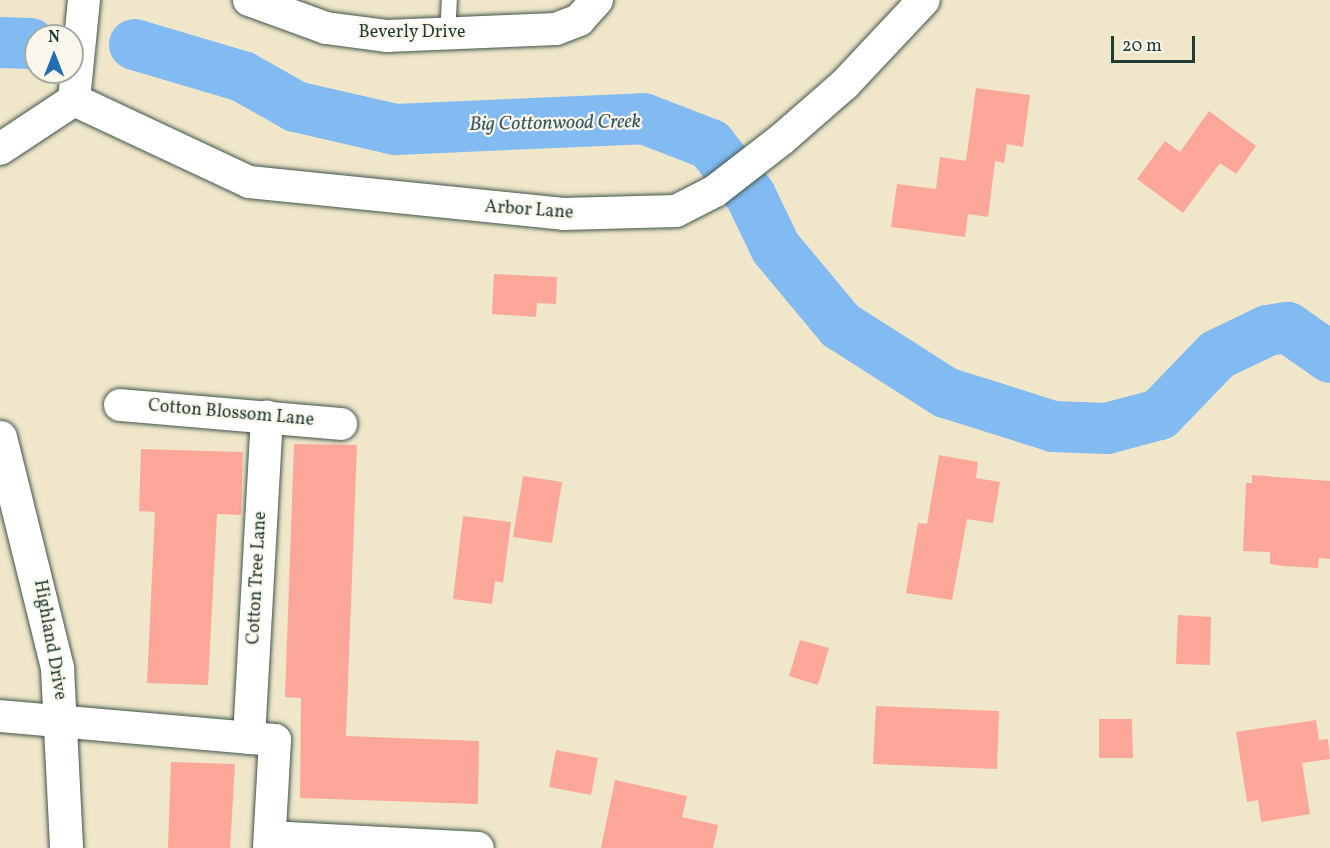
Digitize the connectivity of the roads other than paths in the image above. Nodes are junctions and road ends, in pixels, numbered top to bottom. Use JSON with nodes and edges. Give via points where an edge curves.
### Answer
{"nodes":[{"id":1,"x":84,"y":0,"type":"edge"},
{"id":2,"x":249,"y":0,"type":"edge"},
{"id":3,"x":449,"y":0,"type":"edge"},
{"id":4,"x":924,"y":0,"type":"edge"},
{"id":5,"x":588,"y":10,"type":"edge"},
{"id":6,"x":447,"y":34,"type":"junction"},
{"id":7,"x":74,"y":100,"type":"junction"},
{"id":8,"x":0,"y":149,"type":"edge"},
{"id":9,"x":120,"y":405,"type":"dead end"},
{"id":10,"x":267,"y":417,"type":"junction"},
{"id":11,"x":341,"y":424,"type":"dead end"},
{"id":12,"x":0,"y":437,"type":"edge"},
{"id":13,"x":0,"y":716,"type":"edge"},
{"id":14,"x":63,"y":722,"type":"junction"},
{"id":15,"x":249,"y":738,"type":"junction"},
{"id":16,"x":269,"y":842,"type":"edge"},
{"id":17,"x":66,"y":848,"type":"edge"},
{"id":18,"x":478,"y":848,"type":"edge"}],
"edges":[{"from":1,"to":7,"type":"street"},
{"from":2,"to":6,"type":"street","name":"Beverly Drive","via":[[349,33]]},
{"from":3,"to":6,"type":"lane"},
{"from":4,"to":7,"type":"street","name":"Arbor Lane","via":[[845,84],[762,155],[715,191],[676,211],[622,216],[453,205],[249,182]]},
{"from":5,"to":6,"type":"street","name":"Beverly Drive","via":[[543,31]]},
{"from":7,"to":8,"type":"street"},
{"from":9,"to":10,"type":"street","name":"Cotton Blossom Lane"},
{"from":10,"to":11,"type":"street","name":"Cotton Blossom Lane"},
{"from":10,"to":15,"type":"street","name":"Cotton Tree Lane"},
{"from":12,"to":14,"type":"main road","name":"Highland Drive","via":[[47,615]]},
{"from":13,"to":14,"type":"street"},
{"from":14,"to":15,"type":"street"},
{"from":14,"to":17,"type":"main road","name":"Highland Drive"},
{"from":15,"to":16,"type":"street","via":[[275,740]]},
{"from":16,"to":18,"type":"street"}]}
